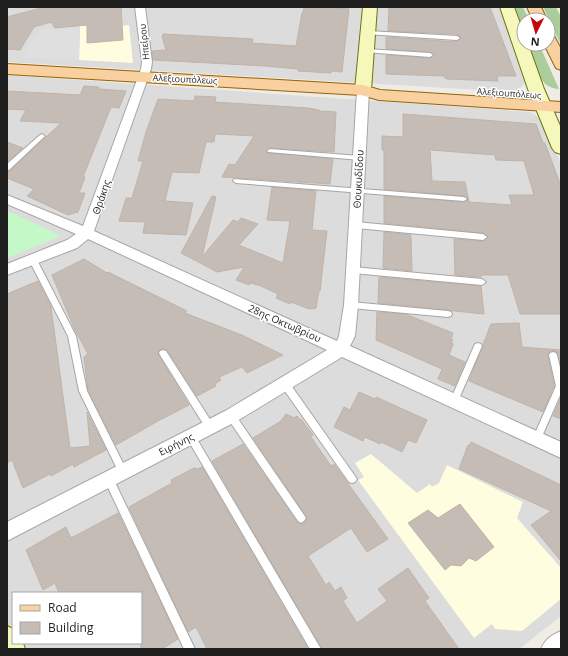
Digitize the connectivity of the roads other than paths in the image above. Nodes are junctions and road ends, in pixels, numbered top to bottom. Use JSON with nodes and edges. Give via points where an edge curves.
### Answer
{"nodes":[{"id":1,"x":140,"y":7,"type":"edge"},
{"id":2,"x":364,"y":7,"type":"edge"},
{"id":3,"x":370,"y":7,"type":"edge"},
{"id":4,"x":507,"y":7,"type":"edge"},
{"id":5,"x":368,"y":33,"type":"junction"},
{"id":6,"x":457,"y":38,"type":"dead end"},
{"id":7,"x":366,"y":51,"type":"junction"},
{"id":8,"x":555,"y":52,"type":"edge"},
{"id":9,"x":430,"y":56,"type":"dead end"},
{"id":10,"x":561,"y":65,"type":"edge"},
{"id":11,"x":7,"y":69,"type":"edge"},
{"id":12,"x":144,"y":77,"type":"junction"},
{"id":13,"x":363,"y":90,"type":"junction"},
{"id":14,"x":552,"y":101,"type":"edge"},
{"id":15,"x":42,"y":136,"type":"dead end"},
{"id":16,"x":561,"y":148,"type":"edge"},
{"id":17,"x":270,"y":151,"type":"dead end"},
{"id":18,"x":360,"y":158,"type":"junction"},
{"id":19,"x":7,"y":168,"type":"edge"},
{"id":20,"x":236,"y":181,"type":"dead end"},
{"id":21,"x":358,"y":190,"type":"junction"},
{"id":22,"x":7,"y":199,"type":"edge"},
{"id":23,"x":464,"y":199,"type":"dead end"},
{"id":24,"x":356,"y":225,"type":"junction"},
{"id":25,"x":87,"y":233,"type":"junction"},
{"id":26,"x":483,"y":237,"type":"dead end"},
{"id":27,"x":33,"y":260,"type":"junction"},
{"id":28,"x":7,"y":270,"type":"edge"},
{"id":29,"x":353,"y":270,"type":"junction"},
{"id":30,"x":482,"y":282,"type":"dead end"},
{"id":31,"x":350,"y":304,"type":"junction"},
{"id":32,"x":448,"y":314,"type":"dead end"},
{"id":33,"x":478,"y":346,"type":"dead end"},
{"id":34,"x":341,"y":349,"type":"junction"},
{"id":35,"x":163,"y":352,"type":"dead end"},
{"id":36,"x":553,"y":355,"type":"dead end"},
{"id":37,"x":285,"y":384,"type":"junction"},
{"id":38,"x":454,"y":400,"type":"junction"},
{"id":39,"x":231,"y":416,"type":"junction"},
{"id":40,"x":210,"y":427,"type":"junction"},
{"id":41,"x":191,"y":436,"type":"junction"},
{"id":42,"x":537,"y":438,"type":"junction"},
{"id":43,"x":561,"y":450,"type":"edge"},
{"id":44,"x":116,"y":475,"type":"junction"},
{"id":45,"x":352,"y":479,"type":"dead end"},
{"id":46,"x":301,"y":518,"type":"dead end"},
{"id":47,"x":7,"y":532,"type":"edge"},
{"id":48,"x":7,"y":641,"type":"edge"},
{"id":49,"x":561,"y":641,"type":"edge"},
{"id":50,"x":10,"y":649,"type":"edge"},
{"id":51,"x":190,"y":649,"type":"edge"},
{"id":52,"x":316,"y":649,"type":"edge"},
{"id":53,"x":552,"y":649,"type":"edge"}],
"edges":[{"from":1,"to":12,"type":"street","name":"Ηπείρου","via":[[147,62]]},
{"from":2,"to":3,"type":"lane"},
{"from":3,"to":5,"type":"main road","name":"Θουκυδίδου"},
{"from":4,"to":14,"type":"main road"},
{"from":5,"to":6,"type":"lane"},
{"from":5,"to":7,"type":"main road","name":"Θουκυδίδου"},
{"from":7,"to":9,"type":"lane"},
{"from":7,"to":13,"type":"main road","name":"Θουκυδίδου"},
{"from":8,"to":10,"type":"main road"},
{"from":11,"to":12,"type":"main road","name":"Αλεξιουπόλεως"},
{"from":12,"to":13,"type":"main road","name":"Αλεξιουπόλεως"},
{"from":12,"to":25,"type":"street","name":"Θράκης"},
{"from":13,"to":14,"type":"main road","name":"Αλεξιουπόλεως","via":[[378,94]]},
{"from":13,"to":18,"type":"street","name":"Θουκυδίδου"},
{"from":14,"to":16,"type":"main road"},
{"from":15,"to":19,"type":"lane"},
{"from":17,"to":18,"type":"lane"},
{"from":18,"to":21,"type":"street","name":"Θουκυδίδου"},
{"from":20,"to":21,"type":"lane"},
{"from":21,"to":23,"type":"lane"},
{"from":21,"to":24,"type":"street","name":"Θουκυδίδου"},
{"from":22,"to":25,"type":"street","name":"28ης Οκτωβρίου"},
{"from":24,"to":26,"type":"lane"},
{"from":24,"to":29,"type":"street","name":"Θουκυδίδου"},
{"from":25,"to":27,"type":"street","via":[[72,244]]},
{"from":25,"to":34,"type":"street","name":"28ης Οκτωβρίου"},
{"from":27,"to":28,"type":"street"},
{"from":27,"to":44,"type":"lane","via":[[72,336],[83,391]]},
{"from":29,"to":30,"type":"lane"},
{"from":29,"to":31,"type":"street","name":"Θουκυδίδου"},
{"from":31,"to":32,"type":"lane"},
{"from":31,"to":34,"type":"street","name":"Θουκυδίδου","via":[[347,336]]},
{"from":33,"to":38,"type":"lane"},
{"from":34,"to":37,"type":"street","name":"Ειρήνης"},
{"from":34,"to":38,"type":"street","name":"28ης Οκτωβρίου"},
{"from":35,"to":40,"type":"lane"},
{"from":36,"to":42,"type":"lane","via":[[560,386]]},
{"from":37,"to":39,"type":"street","name":"Ειρήνης"},
{"from":37,"to":45,"type":"lane"},
{"from":38,"to":42,"type":"street","name":"28ης Οκτωβρίου"},
{"from":39,"to":40,"type":"street","name":"Ειρήνης"},
{"from":39,"to":46,"type":"lane"},
{"from":40,"to":41,"type":"street","name":"Ειρήνης"},
{"from":41,"to":44,"type":"street","name":"Ειρήνης"},
{"from":41,"to":52,"type":"lane"},
{"from":42,"to":43,"type":"street","name":"28ης Οκτωβρίου"},
{"from":44,"to":47,"type":"street","name":"Ειρήνης"},
{"from":44,"to":51,"type":"lane"},
{"from":48,"to":50,"type":"main road"},
{"from":49,"to":53,"type":"street"}]}
